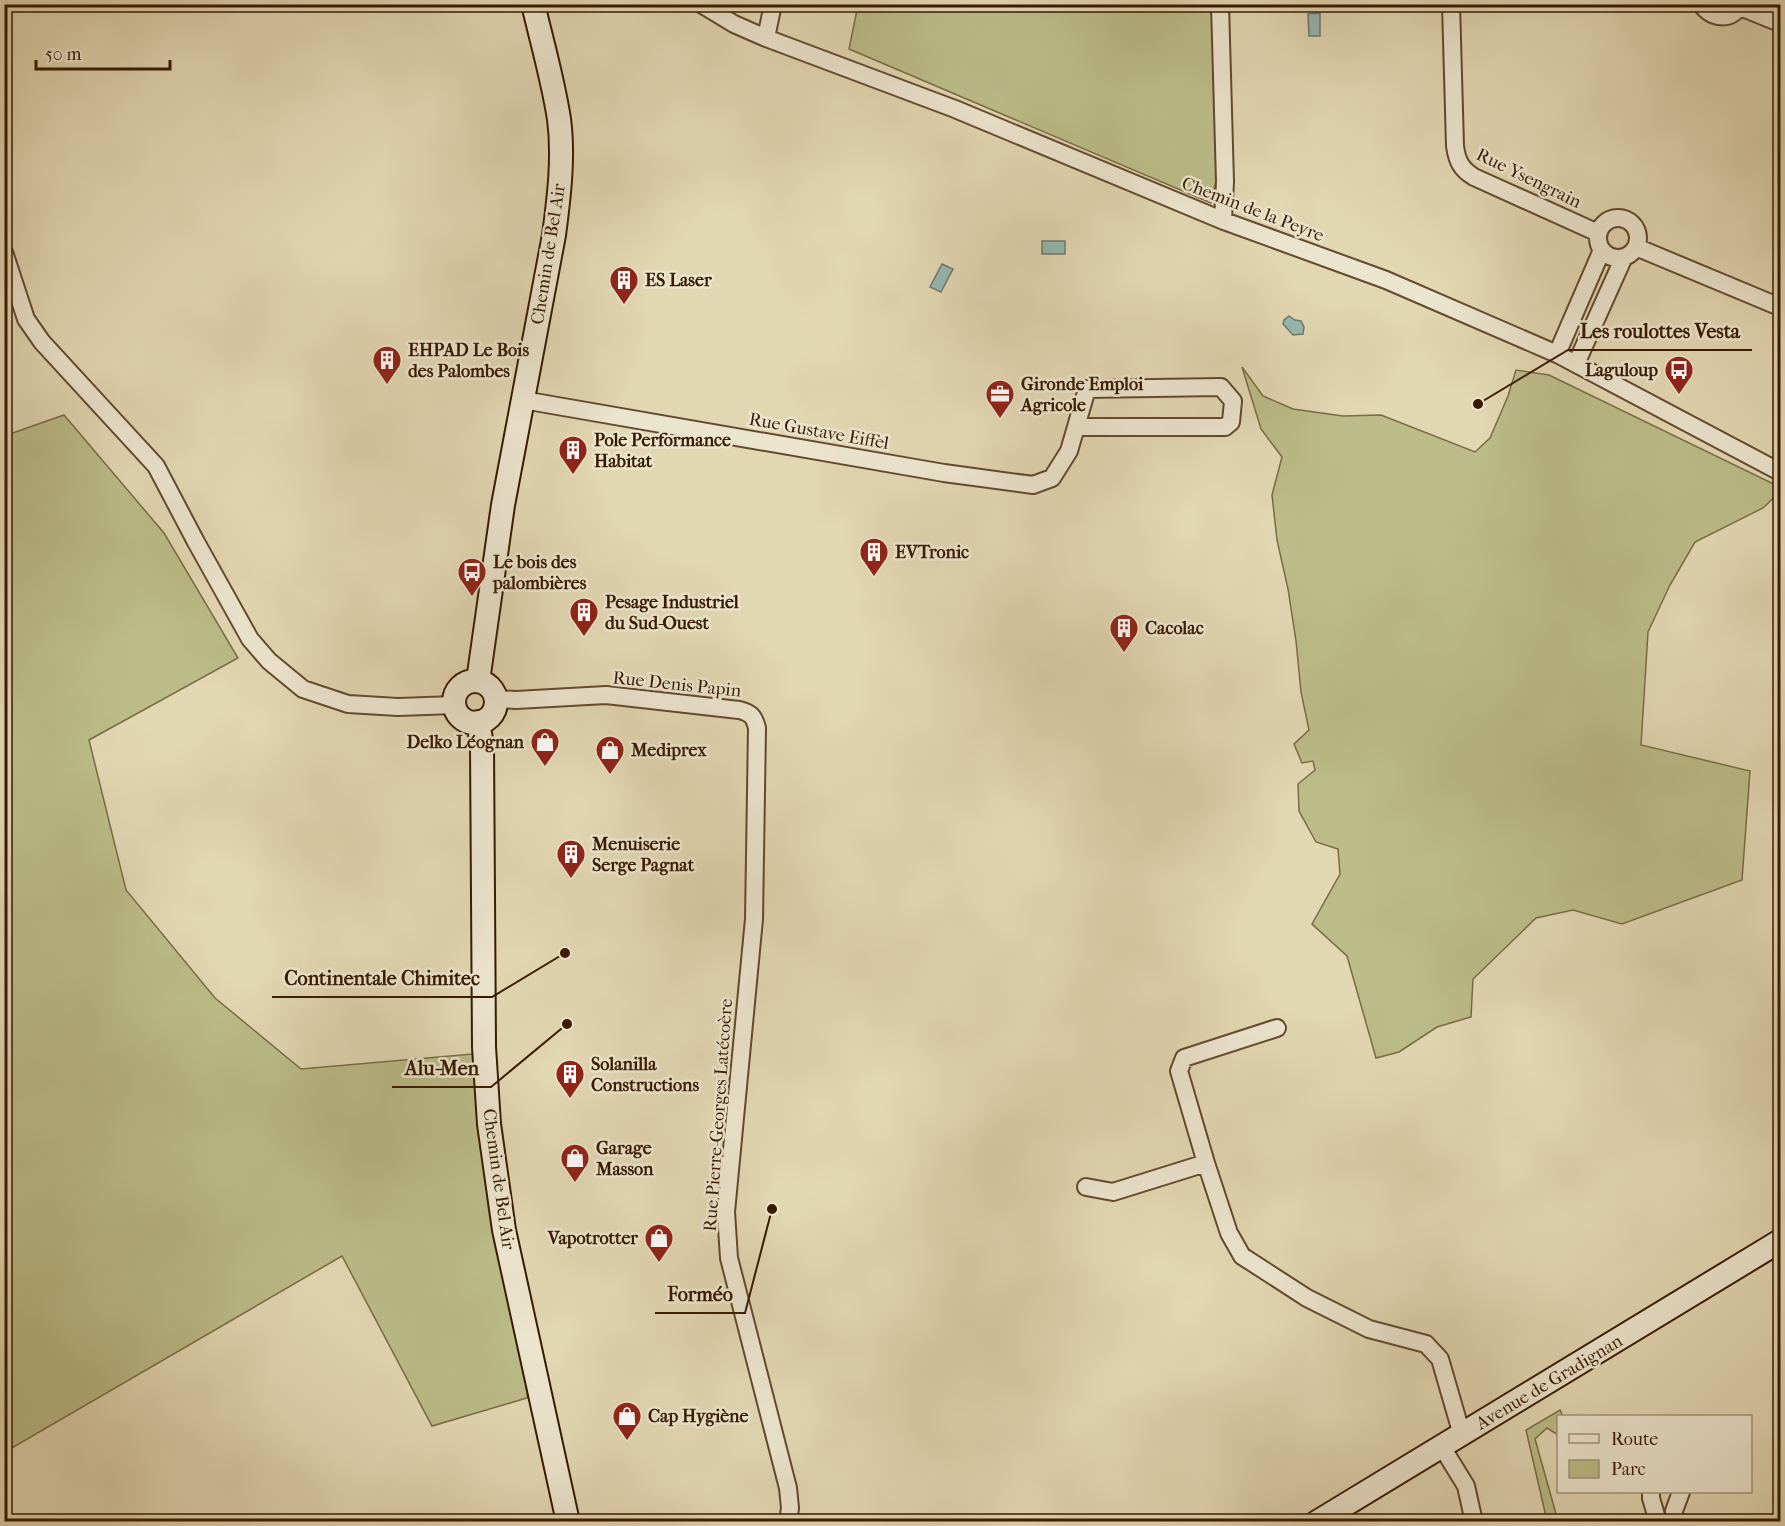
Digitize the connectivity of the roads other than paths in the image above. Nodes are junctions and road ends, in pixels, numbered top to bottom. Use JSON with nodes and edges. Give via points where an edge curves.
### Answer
{"nodes":[{"id":1,"x":533,"y":4,"type":"edge"},
{"id":2,"x":701,"y":4,"type":"edge"},
{"id":3,"x":773,"y":4,"type":"edge"},
{"id":4,"x":1220,"y":4,"type":"edge"},
{"id":5,"x":1451,"y":4,"type":"edge"},
{"id":6,"x":1701,"y":4,"type":"edge"},
{"id":7,"x":1741,"y":6,"type":"edge"},
{"id":8,"x":1780,"y":23,"type":"edge"},
{"id":9,"x":766,"y":38,"type":"junction"},
{"id":10,"x":1223,"y":220,"type":"junction"},
{"id":11,"x":1598,"y":232,"type":"junction"},
{"id":12,"x":1602,"y":250,"type":"junction"},
{"id":13,"x":4,"y":252,"type":"edge"},
{"id":14,"x":1630,"y":252,"type":"junction"},
{"id":15,"x":1780,"y":307,"type":"edge"},
{"id":16,"x":1557,"y":354,"type":"junction"},
{"id":17,"x":1576,"y":364,"type":"junction"},
{"id":18,"x":523,"y":400,"type":"junction"},
{"id":19,"x":1076,"y":427,"type":"junction"},
{"id":20,"x":1780,"y":472,"type":"edge"},
{"id":21,"x":478,"y":681,"type":"junction"},
{"id":22,"x":496,"y":699,"type":"junction"},
{"id":23,"x":455,"y":705,"type":"junction"},
{"id":24,"x":478,"y":723,"type":"junction"},
{"id":25,"x":750,"y":957,"type":"joint"},
{"id":26,"x":1277,"y":1028,"type":"dead end"},
{"id":27,"x":1206,"y":1163,"type":"junction"},
{"id":28,"x":1086,"y":1187,"type":"dead end"},
{"id":29,"x":1780,"y":1241,"type":"edge"},
{"id":30,"x":1462,"y":1435,"type":"junction"},
{"id":31,"x":1442,"y":1447,"type":"junction"},
{"id":32,"x":1651,"y":1493,"type":"edge"},
{"id":33,"x":1680,"y":1493,"type":"edge"},
{"id":34,"x":568,"y":1521,"type":"edge"},
{"id":35,"x":788,"y":1521,"type":"edge"},
{"id":36,"x":1317,"y":1521,"type":"edge"},
{"id":37,"x":1474,"y":1521,"type":"edge"},
{"id":38,"x":1658,"y":1521,"type":"edge"},
{"id":39,"x":1675,"y":1521,"type":"edge"}],
"edges":[{"from":1,"to":18,"type":"street","name":"Chemin de Bel Air","via":[[559,119],[560,192]]},
{"from":2,"to":9,"type":"street","name":"Chemin de la Peyre"},
{"from":3,"to":9,"type":"street"},
{"from":4,"to":10,"type":"street"},
{"from":5,"to":11,"type":"street","name":"Rue Ysengrain","via":[[1455,146],[1459,164],[1474,177]]},
{"from":6,"to":7,"type":"street","via":[[1707,12],[1722,17]]},
{"from":7,"to":8,"type":"street"},
{"from":9,"to":10,"type":"street","name":"Chemin de la Peyre","via":[[955,110]]},
{"from":10,"to":16,"type":"street","name":"Chemin de la Peyre","via":[[1386,280]]},
{"from":11,"to":12,"type":"street"},
{"from":11,"to":14,"type":"street","via":[[1610,219],[1628,220],[1638,235]]},
{"from":12,"to":14,"type":"street","via":[[1612,257]]},
{"from":12,"to":16,"type":"street"},
{"from":13,"to":23,"type":"street","via":[[26,319],[42,342],[156,466],[250,639],[269,661],[303,689],[348,705]]},
{"from":14,"to":15,"type":"street"},
{"from":14,"to":17,"type":"street"},
{"from":16,"to":17,"type":"street","name":"Chemin de la Peyre"},
{"from":17,"to":20,"type":"street","name":"Chemin de la Peyre"},
{"from":18,"to":19,"type":"street","name":"Rue Gustave Eiffel","via":[[1033,485],[1052,478],[1069,450]]},
{"from":18,"to":21,"type":"street","name":"Chemin de Bel Air","via":[[501,516]]},
{"from":19,"to":19,"type":"street","name":"Rue Gustave Eiffel","via":[[1088,389],[1221,387],[1233,400],[1231,422],[1226,427]]},
{"from":21,"to":22,"type":"street","via":[[490,687]]},
{"from":21,"to":23,"type":"street","via":[[460,687]]},
{"from":22,"to":24,"type":"street","via":[[490,717]]},
{"from":22,"to":25,"type":"street","name":"Rue Denis Papin","via":[[606,695],[750,712],[757,728]]},
{"from":23,"to":24,"type":"street","via":[[466,720]]},
{"from":24,"to":34,"type":"street","name":"Chemin de Bel Air","via":[[482,745],[484,1047],[489,1124],[504,1230]]},
{"from":25,"to":35,"type":"street","name":"Rue Pierre-Georges Latécoère","via":[[726,1235],[788,1488]]},
{"from":26,"to":27,"type":"street","via":[[1184,1058],[1179,1071]]},
{"from":27,"to":28,"type":"street","via":[[1113,1192]]},
{"from":27,"to":30,"type":"street","via":[[1229,1233],[1242,1256],[1308,1298],[1369,1329],[1426,1344],[1440,1359]]},
{"from":29,"to":30,"type":"street","name":"Avenue de Gradignan"},
{"from":30,"to":31,"type":"street","name":"Avenue de Gradignan"},
{"from":31,"to":36,"type":"street","name":"Avenue de Gradignan"},
{"from":31,"to":37,"type":"street","via":[[1466,1486]]},
{"from":32,"to":38,"type":"street"},
{"from":33,"to":39,"type":"street"}]}
